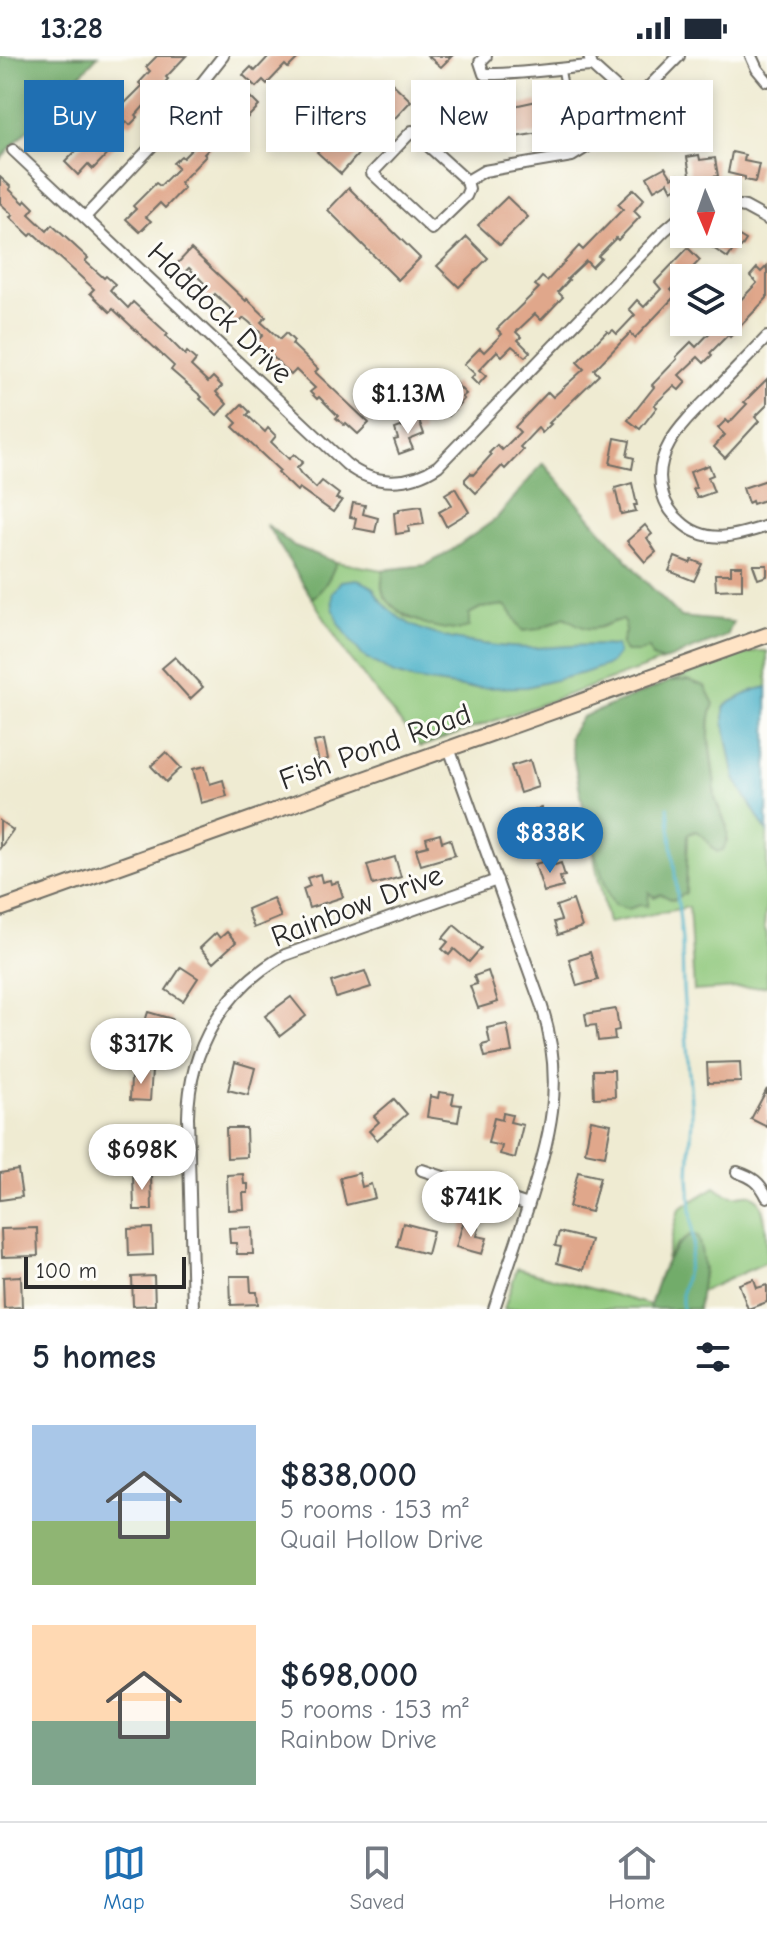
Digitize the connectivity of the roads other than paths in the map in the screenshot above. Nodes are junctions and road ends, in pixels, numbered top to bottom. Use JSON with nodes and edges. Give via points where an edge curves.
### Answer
{"nodes":[{"id":1,"x":223,"y":56,"type":"edge"},
{"id":2,"x":486,"y":56,"type":"edge"},
{"id":3,"x":679,"y":56,"type":"edge"},
{"id":4,"x":751,"y":56,"type":"edge"},
{"id":5,"x":591,"y":61,"type":"edge"},
{"id":6,"x":561,"y":68,"type":"junction"},
{"id":7,"x":563,"y":80,"type":"edge"},
{"id":8,"x":610,"y":80,"type":"edge"},
{"id":9,"x":656,"y":80,"type":"edge"},
{"id":10,"x":767,"y":81,"type":"edge"},
{"id":11,"x":13,"y":150,"type":"dead end"},
{"id":12,"x":578,"y":152,"type":"edge"},
{"id":13,"x":467,"y":181,"type":"junction"},
{"id":14,"x":742,"y":206,"type":"edge"},
{"id":15,"x":85,"y":217,"type":"junction"},
{"id":16,"x":767,"y":219,"type":"edge"},
{"id":17,"x":670,"y":226,"type":"edge"},
{"id":18,"x":767,"y":337,"type":"edge"},
{"id":19,"x":767,"y":526,"type":"edge"},
{"id":20,"x":767,"y":635,"type":"edge"},
{"id":21,"x":449,"y":748,"type":"junction"},
{"id":22,"x":497,"y":880,"type":"junction"},
{"id":23,"x":0,"y":909,"type":"edge"},
{"id":24,"x":422,"y":1170,"type":"dead end"},
{"id":25,"x":737,"y":1172,"type":"dead end"},
{"id":26,"x":767,"y":1197,"type":"edge"},
{"id":27,"x":528,"y":1205,"type":"junction"},
{"id":28,"x":193,"y":1309,"type":"edge"},
{"id":29,"x":494,"y":1309,"type":"edge"}],
"edges":[{"from":1,"to":15,"type":"street","via":[[151,147]]},
{"from":2,"to":6,"type":"street","via":[[480,62],[484,74]]},
{"from":3,"to":9,"type":"street"},
{"from":4,"to":10,"type":"street"},
{"from":5,"to":6,"type":"street"},
{"from":5,"to":8,"type":"street"},
{"from":6,"to":7,"type":"lane"},
{"from":11,"to":15,"type":"street","name":"Haddock Drive"},
{"from":12,"to":13,"type":"street","via":[[484,171]]},
{"from":13,"to":13,"type":"street","via":[[466,196],[432,229],[372,173],[412,131]]},
{"from":14,"to":16,"type":"street"},
{"from":15,"to":17,"type":"street","name":"Haddock Drive","via":[[346,464],[367,477],[390,481],[438,466]]},
{"from":18,"to":19,"type":"street","via":[[675,434],[661,460],[659,480],[671,511],[699,534],[722,538]]},
{"from":20,"to":21,"type":"street","name":"Fish Pond Road"},
{"from":21,"to":22,"type":"street"},
{"from":21,"to":23,"type":"street","name":"Fish Pond Road"},
{"from":22,"to":27,"type":"street","via":[[545,1016],[554,1064],[549,1135]]},
{"from":22,"to":28,"type":"street","name":"Rainbow Drive","via":[[285,955],[225,1004],[204,1040],[189,1091]]},
{"from":24,"to":27,"type":"street"},
{"from":25,"to":26,"type":"street","via":[[754,1178]]},
{"from":27,"to":29,"type":"street"}]}
